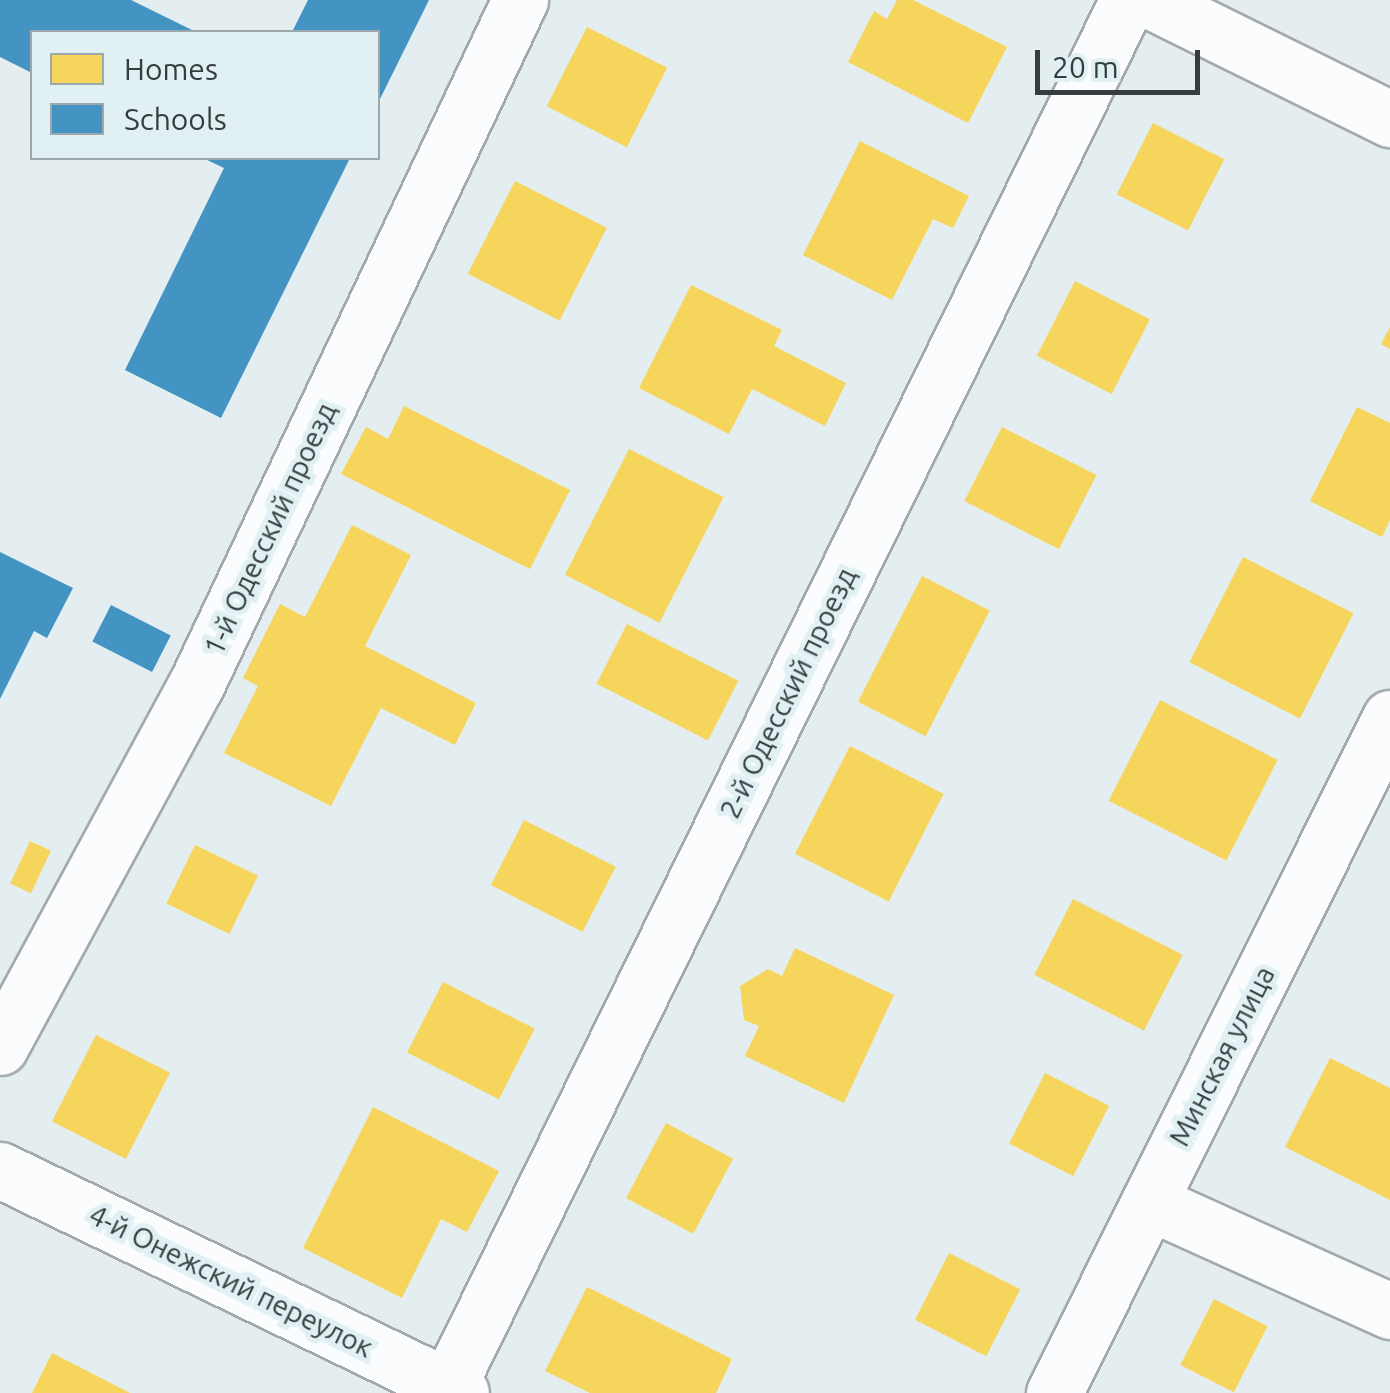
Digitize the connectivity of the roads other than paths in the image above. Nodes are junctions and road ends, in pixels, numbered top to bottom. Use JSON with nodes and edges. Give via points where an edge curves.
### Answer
{"nodes":[{"id":1,"x":520,"y":0,"type":"edge"},
{"id":2,"x":1128,"y":0,"type":"edge"},
{"id":3,"x":1149,"y":0,"type":"edge"},
{"id":4,"x":1390,"y":119,"type":"edge"},
{"id":5,"x":1390,"y":719,"type":"edge"},
{"id":6,"x":0,"y":1047,"type":"edge"},
{"id":7,"x":0,"y":1170,"type":"edge"},
{"id":8,"x":1149,"y":1202,"type":"junction"},
{"id":9,"x":1390,"y":1311,"type":"edge"},
{"id":10,"x":455,"y":1390,"type":"edge"},
{"id":11,"x":1054,"y":1393,"type":"edge"}],
"edges":[{"from":1,"to":6,"type":"street","name":"1-й Одесский проезд","via":[[196,685]]},
{"from":2,"to":10,"type":"street","name":"2-й Одесский проезд"},
{"from":3,"to":4,"type":"street"},
{"from":5,"to":8,"type":"street","name":"Минская улица"},
{"from":7,"to":10,"type":"street","name":"4-й Онежский переулок"},
{"from":8,"to":9,"type":"street"},
{"from":8,"to":11,"type":"street","name":"Минская улица"}]}
